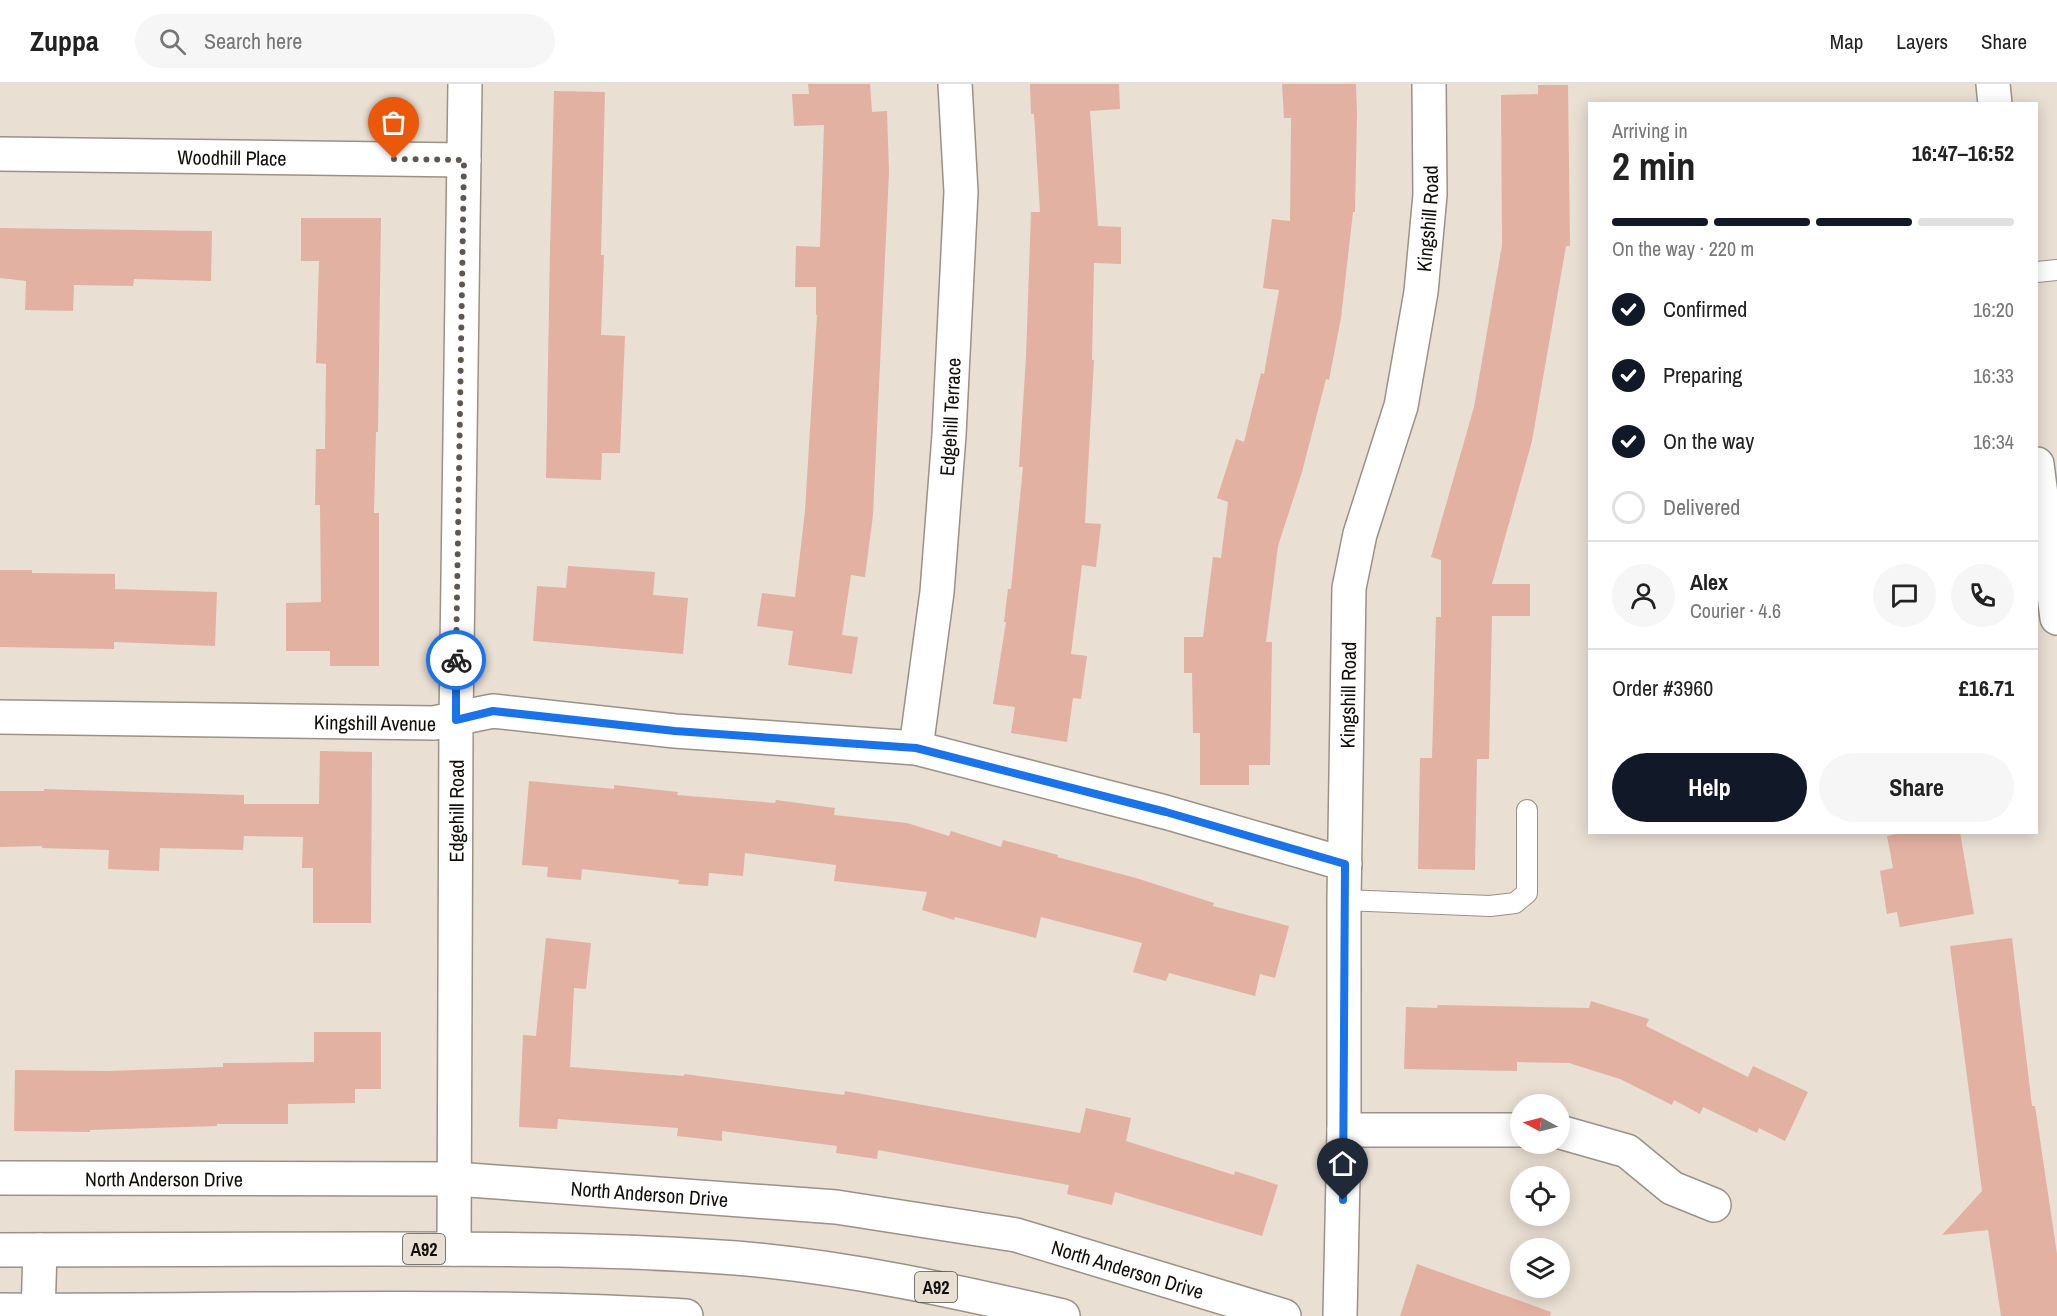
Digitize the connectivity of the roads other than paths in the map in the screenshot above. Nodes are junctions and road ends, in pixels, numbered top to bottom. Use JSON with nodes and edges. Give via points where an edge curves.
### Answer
{"nodes":[{"id":1,"x":465,"y":84,"type":"edge"},
{"id":2,"x":955,"y":84,"type":"edge"},
{"id":3,"x":1429,"y":84,"type":"edge"},
{"id":4,"x":1993,"y":84,"type":"edge"},
{"id":5,"x":1995,"y":102,"type":"edge"},
{"id":6,"x":0,"y":154,"type":"edge"},
{"id":7,"x":464,"y":160,"type":"junction"},
{"id":8,"x":2057,"y":270,"type":"edge"},
{"id":9,"x":2038,"y":272,"type":"edge"},
{"id":10,"x":2038,"y":472,"type":"edge"},
{"id":11,"x":2057,"y":618,"type":"edge"},
{"id":12,"x":0,"y":717,"type":"edge"},
{"id":13,"x":456,"y":720,"type":"junction"},
{"id":14,"x":916,"y":748,"type":"junction"},
{"id":15,"x":1527,"y":810,"type":"dead end"},
{"id":16,"x":1345,"y":864,"type":"junction"},
{"id":17,"x":1344,"y":900,"type":"junction"},
{"id":18,"x":1344,"y":1130,"type":"junction"},
{"id":19,"x":1510,"y":1130,"type":"edge"},
{"id":20,"x":1570,"y":1135,"type":"edge"},
{"id":21,"x":0,"y":1178,"type":"edge"},
{"id":22,"x":455,"y":1179,"type":"junction"},
{"id":23,"x":1714,"y":1205,"type":"dead end"},
{"id":24,"x":454,"y":1249,"type":"junction"},
{"id":25,"x":0,"y":1250,"type":"edge"},
{"id":26,"x":40,"y":1250,"type":"junction"},
{"id":27,"x":0,"y":1311,"type":"edge"},
{"id":28,"x":38,"y":1313,"type":"edge"},
{"id":29,"x":686,"y":1316,"type":"edge"},
{"id":30,"x":1063,"y":1316,"type":"edge"},
{"id":31,"x":1284,"y":1316,"type":"edge"},
{"id":32,"x":1340,"y":1316,"type":"edge"}],
"edges":[{"from":1,"to":7,"type":"street","name":"Edgehill Road"},
{"from":2,"to":14,"type":"street","name":"Edgehill Terrace","via":[[961,192],[949,435],[937,592]]},
{"from":3,"to":16,"type":"street","name":"Kingshill Road","via":[[1430,195],[1421,292],[1401,406],[1360,534],[1349,588]]},
{"from":4,"to":5,"type":"street"},
{"from":6,"to":7,"type":"street","name":"Woodhill Place"},
{"from":7,"to":13,"type":"street","name":"Edgehill Road"},
{"from":8,"to":9,"type":"lane"},
{"from":10,"to":11,"type":"street"},
{"from":12,"to":13,"type":"street","name":"Kingshill Avenue","via":[[434,723]]},
{"from":13,"to":14,"type":"street","name":"Kingshill Avenue","via":[[493,711],[675,731]]},
{"from":13,"to":22,"type":"street","name":"Edgehill Road"},
{"from":14,"to":16,"type":"street","name":"Kingshill Avenue","via":[[1166,812]]},
{"from":15,"to":17,"type":"lane","via":[[1527,893],[1515,903],[1490,906]]},
{"from":16,"to":17,"type":"street","name":"Kingshill Road"},
{"from":17,"to":18,"type":"street","name":"Kingshill Road"},
{"from":18,"to":19,"type":"street"},
{"from":18,"to":32,"type":"street","name":"Kingshill Road"},
{"from":20,"to":23,"type":"street","via":[[1627,1151],[1672,1188]]},
{"from":21,"to":22,"type":"street","name":"North Anderson Drive"},
{"from":22,"to":24,"type":"street","name":"Edgehill Road"},
{"from":22,"to":31,"type":"street","name":"North Anderson Drive","via":[[836,1207],[1016,1235]]},
{"from":24,"to":26,"type":"street","number":"A92"},
{"from":24,"to":30,"type":"street","number":"A92","via":[[614,1251],[737,1258],[942,1288]]},
{"from":25,"to":26,"type":"street","number":"A92"},
{"from":26,"to":28,"type":"street"},
{"from":27,"to":28,"type":"street"},
{"from":28,"to":29,"type":"street","via":[[435,1308]]}]}
